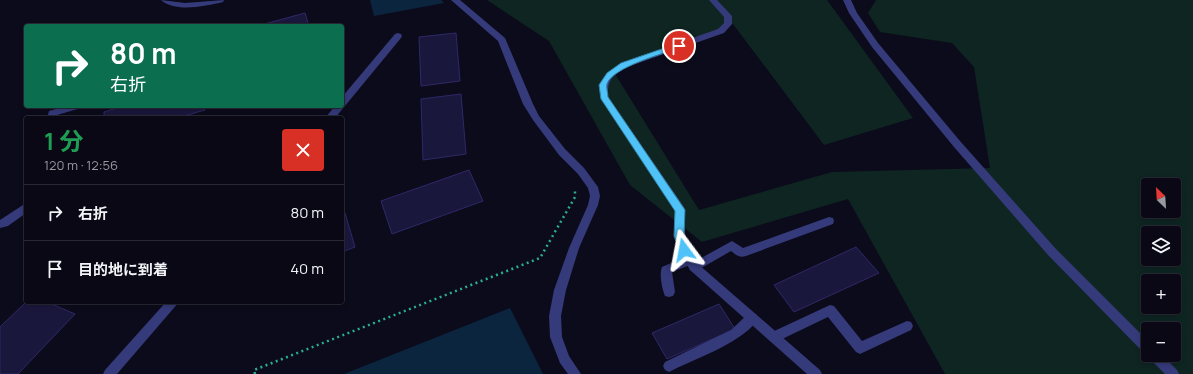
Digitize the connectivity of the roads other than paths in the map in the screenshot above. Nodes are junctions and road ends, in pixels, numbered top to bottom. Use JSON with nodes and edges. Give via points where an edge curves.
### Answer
{"nodes":[{"id":1,"x":165,"y":0,"type":"edge"},
{"id":2,"x":220,"y":0,"type":"edge"},
{"id":3,"x":455,"y":0,"type":"edge"},
{"id":4,"x":713,"y":0,"type":"edge"},
{"id":5,"x":847,"y":0,"type":"edge"},
{"id":6,"x":398,"y":36,"type":"dead end"},
{"id":7,"x":344,"y":102,"type":"edge"},
{"id":8,"x":71,"y":108,"type":"edge"},
{"id":9,"x":338,"y":108,"type":"edge"},
{"id":10,"x":52,"y":116,"type":"edge"},
{"id":11,"x":332,"y":116,"type":"edge"},
{"id":12,"x":24,"y":208,"type":"edge"},
{"id":13,"x":829,"y":221,"type":"dead end"},
{"id":14,"x":0,"y":224,"type":"edge"},
{"id":15,"x":691,"y":263,"type":"junction"},
{"id":16,"x":668,"y":292,"type":"dead end"},
{"id":17,"x":171,"y":304,"type":"edge"},
{"id":18,"x":752,"y":318,"type":"junction"},
{"id":19,"x":907,"y":326,"type":"dead end"},
{"id":20,"x":774,"y":337,"type":"junction"},
{"id":21,"x":1141,"y":342,"type":"edge"},
{"id":22,"x":1161,"y":362,"type":"edge"},
{"id":23,"x":669,"y":366,"type":"dead end"},
{"id":24,"x":109,"y":374,"type":"edge"},
{"id":25,"x":575,"y":374,"type":"edge"},
{"id":26,"x":816,"y":374,"type":"edge"},
{"id":27,"x":1172,"y":374,"type":"edge"}],
"edges":[{"from":1,"to":2,"type":"street","via":[[176,5],[200,5]]},
{"from":3,"to":25,"type":"street","via":[[502,40],[536,118],[593,187],[593,205],[574,248],[560,290],[555,316],[556,337],[564,358]]},
{"from":4,"to":15,"type":"street","via":[[728,16],[728,24],[721,31],[624,65],[610,74],[603,85],[604,97],[680,210],[679,236]]},
{"from":5,"to":21,"type":"street","via":[[874,46],[958,144],[1052,252]]},
{"from":6,"to":7,"type":"street"},
{"from":8,"to":10,"type":"street","via":[[52,113]]},
{"from":9,"to":11,"type":"street"},
{"from":12,"to":14,"type":"street"},
{"from":13,"to":15,"type":"street","via":[[742,253],[732,244]]},
{"from":15,"to":16,"type":"street","via":[[666,270]]},
{"from":15,"to":18,"type":"street"},
{"from":17,"to":24,"type":"street"},
{"from":18,"to":20,"type":"street"},
{"from":18,"to":23,"type":"street","via":[[735,334]]},
{"from":19,"to":20,"type":"street","via":[[860,348],[830,310]]},
{"from":20,"to":26,"type":"street"},
{"from":22,"to":27,"type":"street"}]}
